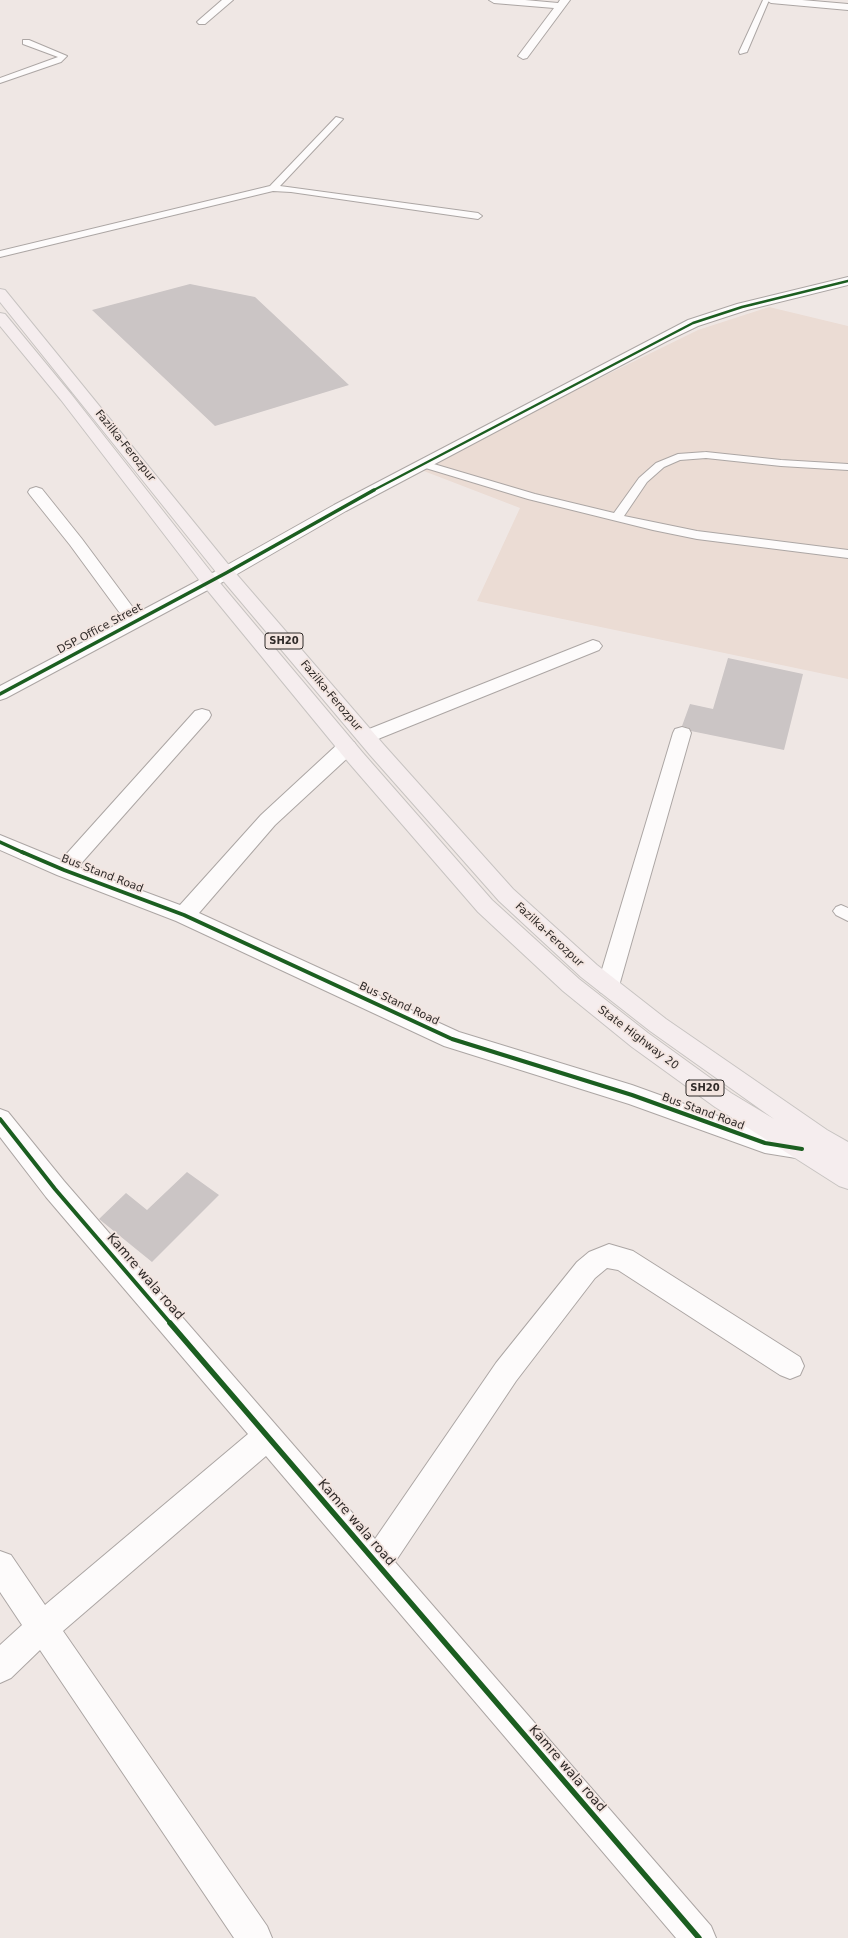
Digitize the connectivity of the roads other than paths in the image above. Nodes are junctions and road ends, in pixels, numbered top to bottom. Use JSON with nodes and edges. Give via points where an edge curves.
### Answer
{"nodes":[{"id":1,"x":228,"y":0,"type":"edge"},
{"id":2,"x":494,"y":0,"type":"edge"},
{"id":3,"x":766,"y":0,"type":"edge"},
{"id":4,"x":771,"y":0,"type":"edge"},
{"id":5,"x":562,"y":3,"type":"edge"},
{"id":6,"x":848,"y":7,"type":"edge"},
{"id":7,"x":202,"y":22,"type":"dead end"},
{"id":8,"x":26,"y":42,"type":"dead end"},
{"id":9,"x":743,"y":52,"type":"dead end"},
{"id":10,"x":523,"y":56,"type":"dead end"},
{"id":11,"x":0,"y":81,"type":"edge"},
{"id":12,"x":339,"y":119,"type":"dead end"},
{"id":13,"x":272,"y":188,"type":"junction"},
{"id":14,"x":478,"y":216,"type":"dead end"},
{"id":15,"x":0,"y":254,"type":"edge"},
{"id":16,"x":848,"y":281,"type":"edge"},
{"id":17,"x":0,"y":293,"type":"edge"},
{"id":18,"x":0,"y":316,"type":"edge"},
{"id":19,"x":423,"y":464,"type":"junction"},
{"id":20,"x":848,"y":467,"type":"edge"},
{"id":21,"x":36,"y":492,"type":"dead end"},
{"id":22,"x":617,"y":518,"type":"junction"},
{"id":23,"x":848,"y":554,"type":"edge"},
{"id":24,"x":226,"y":573,"type":"junction"},
{"id":25,"x":209,"y":581,"type":"junction"},
{"id":26,"x":134,"y":621,"type":"junction"},
{"id":27,"x":593,"y":646,"type":"dead end"},
{"id":28,"x":0,"y":694,"type":"edge"},
{"id":29,"x":202,"y":715,"type":"dead end"},
{"id":30,"x":682,"y":733,"type":"dead end"},
{"id":31,"x":366,"y":737,"type":"junction"},
{"id":32,"x":347,"y":747,"type":"junction"},
{"id":33,"x":0,"y":842,"type":"edge"},
{"id":34,"x":64,"y":870,"type":"junction"},
{"id":35,"x":184,"y":915,"type":"junction"},
{"id":36,"x":589,"y":971,"type":"joint"},
{"id":37,"x":571,"y":985,"type":"joint"},
{"id":38,"x":608,"y":986,"type":"junction"},
{"id":39,"x":0,"y":1119,"type":"edge"},
{"id":40,"x":802,"y":1149,"type":"junction"},
{"id":41,"x":848,"y":1154,"type":"edge"},
{"id":42,"x":848,"y":1178,"type":"edge"},
{"id":43,"x":790,"y":1366,"type":"dead end"},
{"id":44,"x":268,"y":1436,"type":"junction"},
{"id":45,"x":377,"y":1563,"type":"junction"},
{"id":46,"x":0,"y":1566,"type":"edge"},
{"id":47,"x":43,"y":1628,"type":"junction"},
{"id":48,"x":0,"y":1667,"type":"edge"},
{"id":49,"x":255,"y":1938,"type":"edge"},
{"id":50,"x":699,"y":1938,"type":"edge"}],
"edges":[{"from":1,"to":7,"type":"street"},
{"from":2,"to":5,"type":"street"},
{"from":3,"to":9,"type":"lane"},
{"from":4,"to":6,"type":"street"},
{"from":5,"to":10,"type":"street"},
{"from":8,"to":11,"type":"lane","via":[[63,56]]},
{"from":12,"to":13,"type":"lane"},
{"from":13,"to":14,"type":"lane"},
{"from":13,"to":15,"type":"lane"},
{"from":16,"to":19,"type":"street","name":"DSP Office Street","via":[[742,307],[693,323]]},
{"from":17,"to":24,"type":"main road","name":"Fazilka-Ferozpur","number":"SH20"},
{"from":18,"to":25,"type":"main road","name":"Fazilka-Ferozpur","number":"SH20"},
{"from":19,"to":22,"type":"lane","via":[[532,497]]},
{"from":19,"to":24,"type":"street","name":"DSP Office Street"},
{"from":20,"to":22,"type":"lane","via":[[706,456],[678,457],[660,465],[643,480]]},
{"from":21,"to":26,"type":"street"},
{"from":22,"to":23,"type":"lane","via":[[697,535]]},
{"from":24,"to":25,"type":"street","name":"DSP Office Street"},
{"from":24,"to":31,"type":"main road","name":"Fazilka-Ferozpur","number":"SH20"},
{"from":25,"to":26,"type":"street","name":"DSP Office Street"},
{"from":25,"to":32,"type":"main road","name":"Fazilka-Ferozpur","number":"SH20"},
{"from":26,"to":28,"type":"street","name":"DSP Office Street"},
{"from":27,"to":31,"type":"street"},
{"from":29,"to":34,"type":"street"},
{"from":30,"to":38,"type":"street"},
{"from":31,"to":36,"type":"main road","name":"Fazilka-Ferozpur","number":"SH20","via":[[506,895]]},
{"from":32,"to":35,"type":"street","via":[[268,820]]},
{"from":32,"to":37,"type":"main road","name":"Fazilka-Ferozpur","number":"SH20","via":[[486,906]]},
{"from":33,"to":34,"type":"street","name":"Bus Stand Road"},
{"from":34,"to":35,"type":"street","name":"Bus Stand Road"},
{"from":35,"to":40,"type":"street","name":"Bus Stand Road","via":[[452,1039],[632,1095],[765,1143]]},
{"from":36,"to":38,"type":"main road","name":"State Highway 20","number":"SH20"},
{"from":37,"to":40,"type":"main road","name":"State Highway 20","number":"SH20","via":[[699,1084]]},
{"from":38,"to":41,"type":"main road","name":"State Highway 20","number":"SH20","via":[[734,1079],[818,1137]]},
{"from":39,"to":44,"type":"street","name":"Kamre wala road","via":[[55,1189]]},
{"from":40,"to":42,"type":"main road","name":"State Highway 20","number":"SH20"},
{"from":43,"to":45,"type":"street","via":[[624,1258],[609,1256],[598,1260],[586,1270],[506,1372]]},
{"from":44,"to":45,"type":"street","name":"Kamre wala road"},
{"from":44,"to":47,"type":"street"},
{"from":45,"to":50,"type":"street","name":"Kamre wala road"},
{"from":46,"to":47,"type":"street"},
{"from":47,"to":48,"type":"street"},
{"from":47,"to":49,"type":"street"}]}
